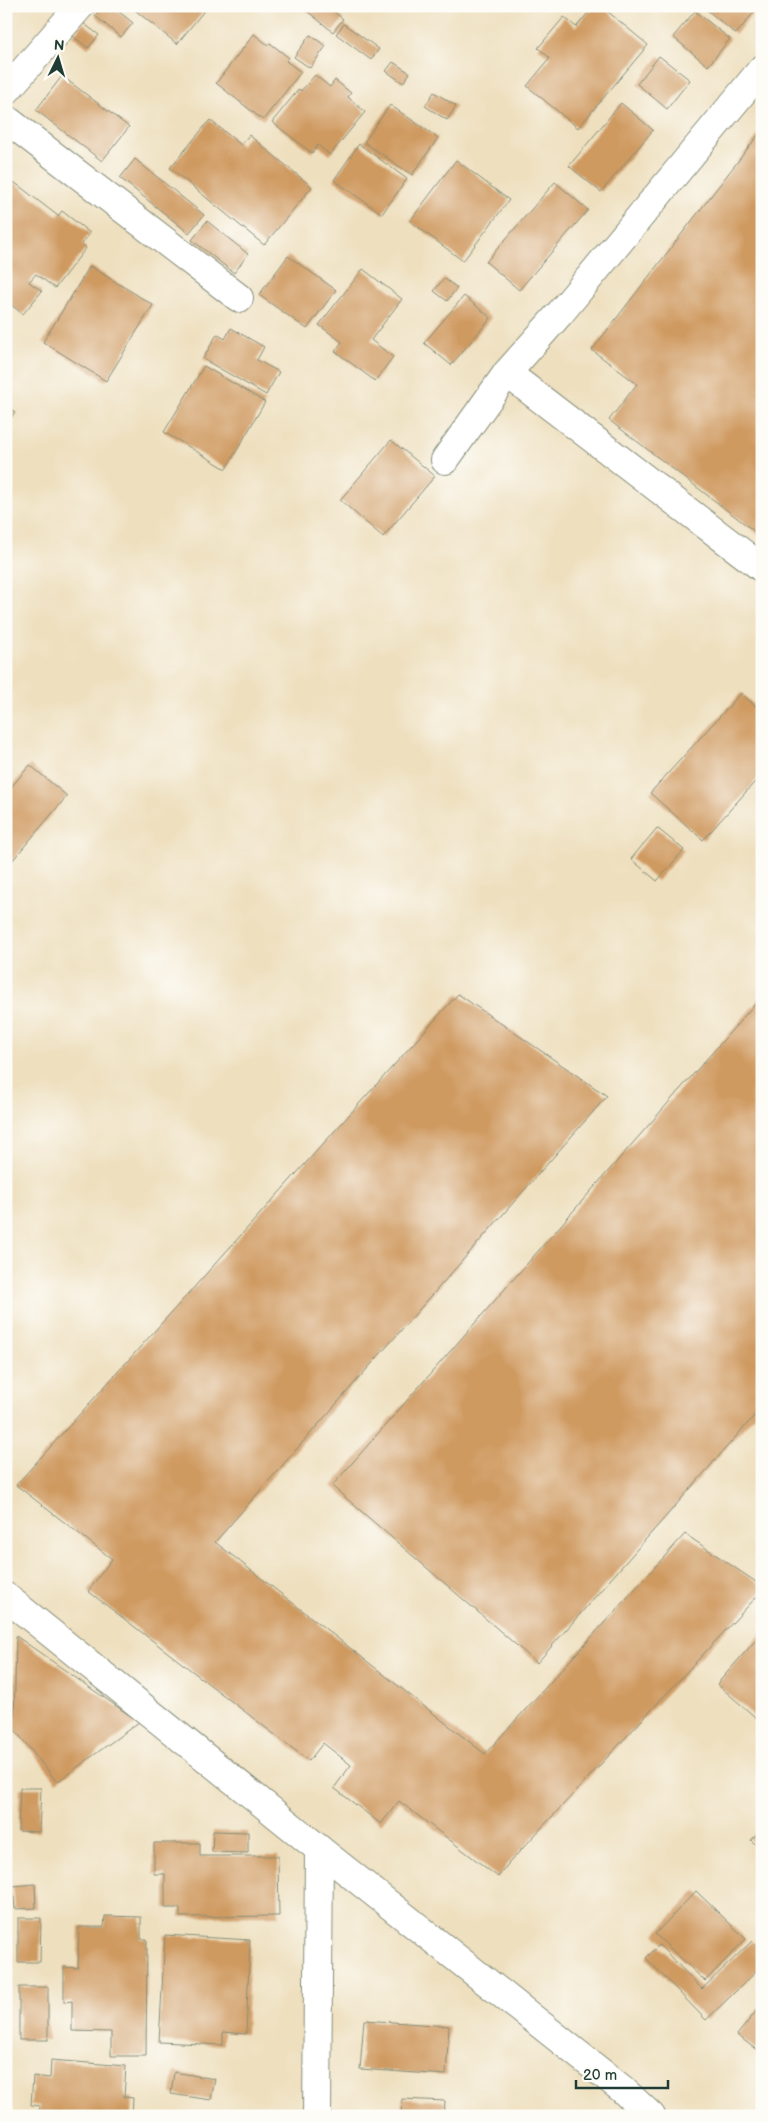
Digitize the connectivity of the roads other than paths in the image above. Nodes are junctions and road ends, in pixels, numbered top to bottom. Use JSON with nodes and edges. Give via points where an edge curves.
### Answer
{"nodes":[{"id":1,"x":80,"y":6,"type":"edge"},
{"id":2,"x":762,"y":69,"type":"edge"},
{"id":3,"x":6,"y":91,"type":"edge"},
{"id":4,"x":6,"y":119,"type":"edge"},
{"id":5,"x":239,"y":298,"type":"dead end"},
{"id":6,"x":507,"y":373,"type":"junction"},
{"id":7,"x":445,"y":460,"type":"dead end"},
{"id":8,"x":762,"y":568,"type":"edge"},
{"id":9,"x":6,"y":1597,"type":"edge"},
{"id":10,"x":319,"y":1849,"type":"junction"},
{"id":11,"x":621,"y":2102,"type":"edge"},
{"id":12,"x":316,"y":2116,"type":"edge"},
{"id":13,"x":651,"y":2116,"type":"edge"}],
"edges":[{"from":1,"to":3,"type":"street"},
{"from":2,"to":6,"type":"street"},
{"from":4,"to":5,"type":"street"},
{"from":6,"to":7,"type":"street"},
{"from":6,"to":8,"type":"street"},
{"from":9,"to":10,"type":"street"},
{"from":10,"to":11,"type":"street"},
{"from":10,"to":12,"type":"street"},
{"from":11,"to":13,"type":"street"}]}
